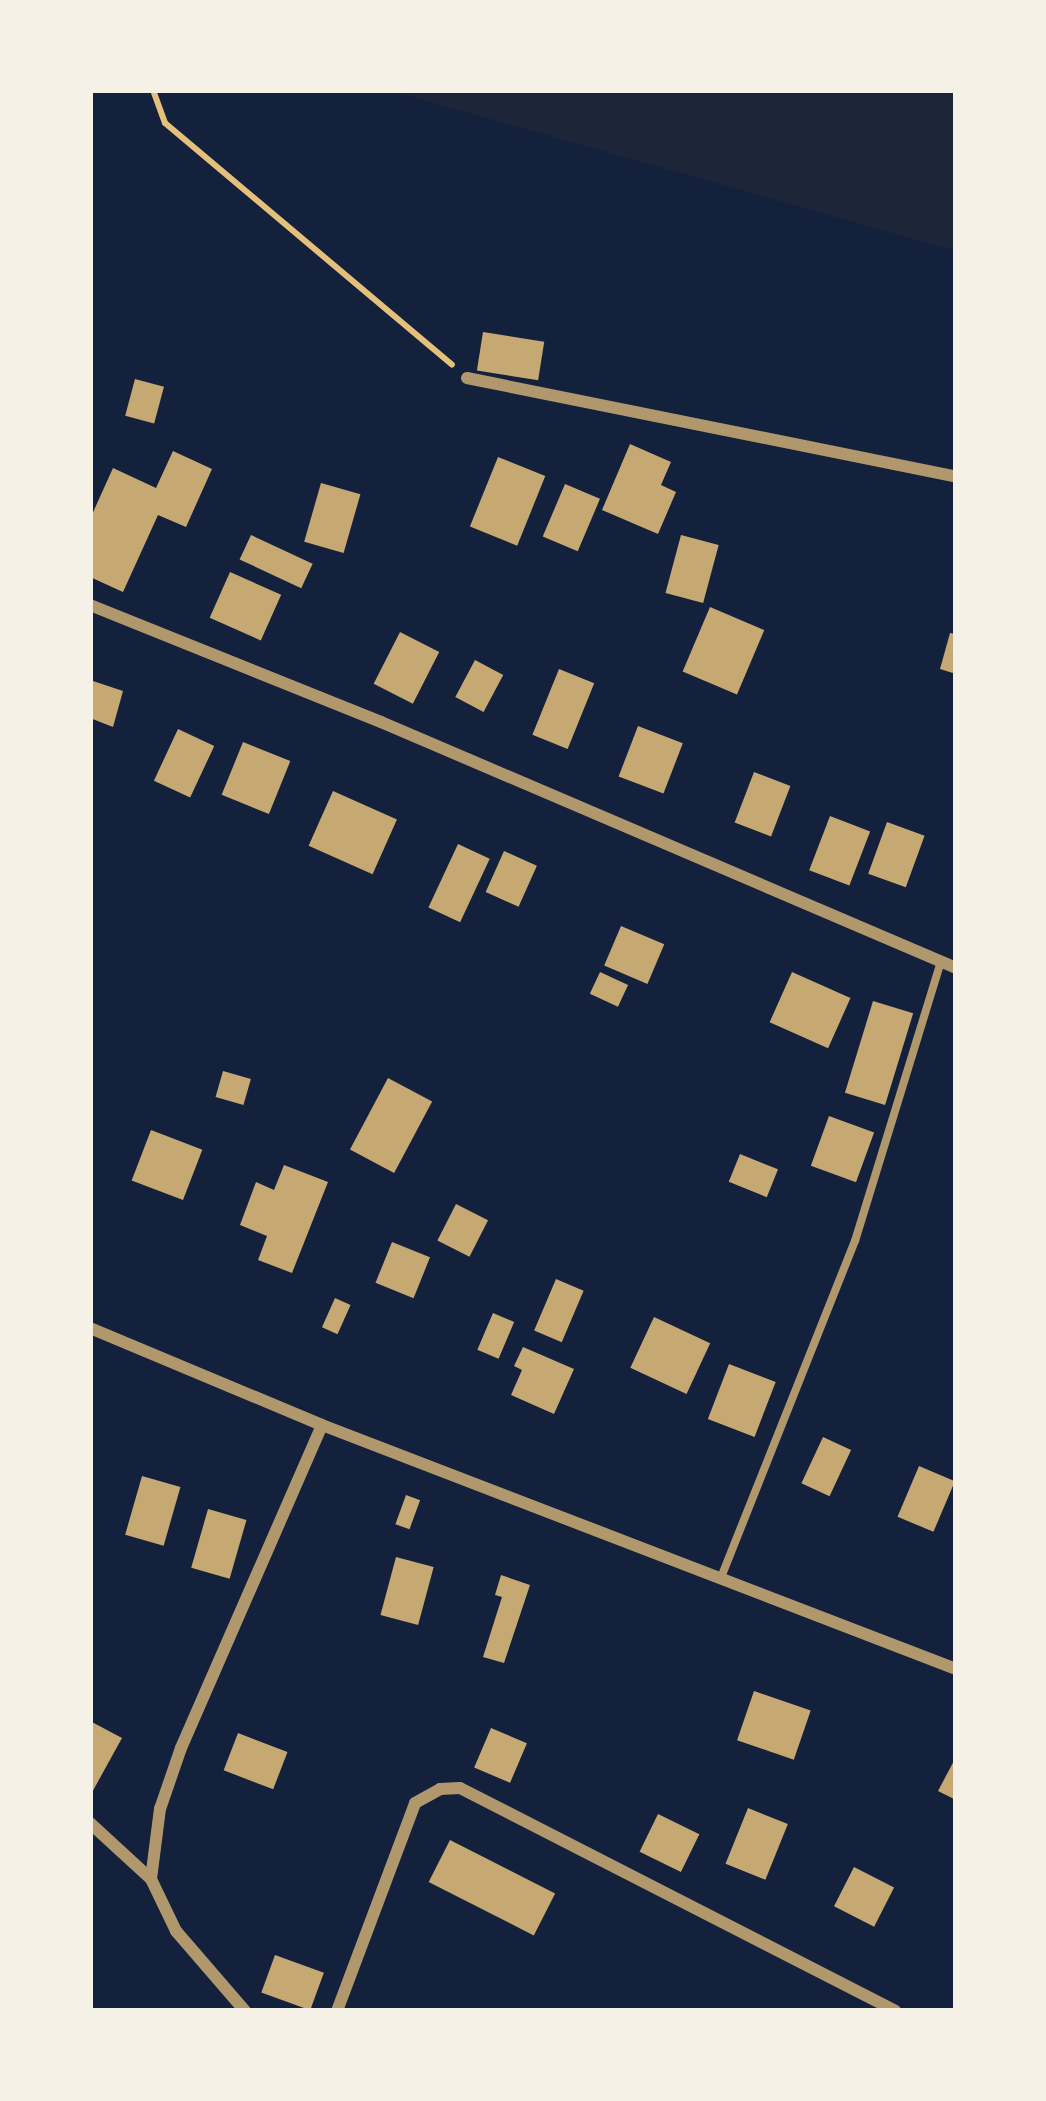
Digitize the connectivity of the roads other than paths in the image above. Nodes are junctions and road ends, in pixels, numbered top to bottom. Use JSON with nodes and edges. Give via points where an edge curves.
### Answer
{"nodes":[{"id":1,"x":467,"y":377,"type":"road end"},
{"id":2,"x":956,"y":477,"type":"edge"},
{"id":3,"x":90,"y":605,"type":"edge"},
{"id":4,"x":940,"y":962,"type":"junction"},
{"id":5,"x":956,"y":968,"type":"edge"},
{"id":6,"x":90,"y":1328,"type":"edge"},
{"id":7,"x":322,"y":1425,"type":"junction"},
{"id":8,"x":722,"y":1576,"type":"junction"},
{"id":9,"x":956,"y":1669,"type":"edge"},
{"id":10,"x":90,"y":1823,"type":"edge"},
{"id":11,"x":151,"y":1880,"type":"junction"},
{"id":12,"x":245,"y":2011,"type":"edge"},
{"id":13,"x":337,"y":2011,"type":"edge"},
{"id":14,"x":895,"y":2011,"type":"edge"}],
"edges":[{"from":1,"to":2,"type":"street"},
{"from":3,"to":4,"type":"street"},
{"from":4,"to":5,"type":"street"},
{"from":4,"to":8,"type":"lane","via":[[855,1241]]},
{"from":6,"to":7,"type":"street"},
{"from":7,"to":8,"type":"street"},
{"from":7,"to":11,"type":"street","via":[[181,1748],[160,1809]]},
{"from":8,"to":9,"type":"street"},
{"from":10,"to":11,"type":"street"},
{"from":11,"to":12,"type":"street","via":[[176,1931]]},
{"from":13,"to":14,"type":"street","via":[[415,1803],[460,1788]]}]}
